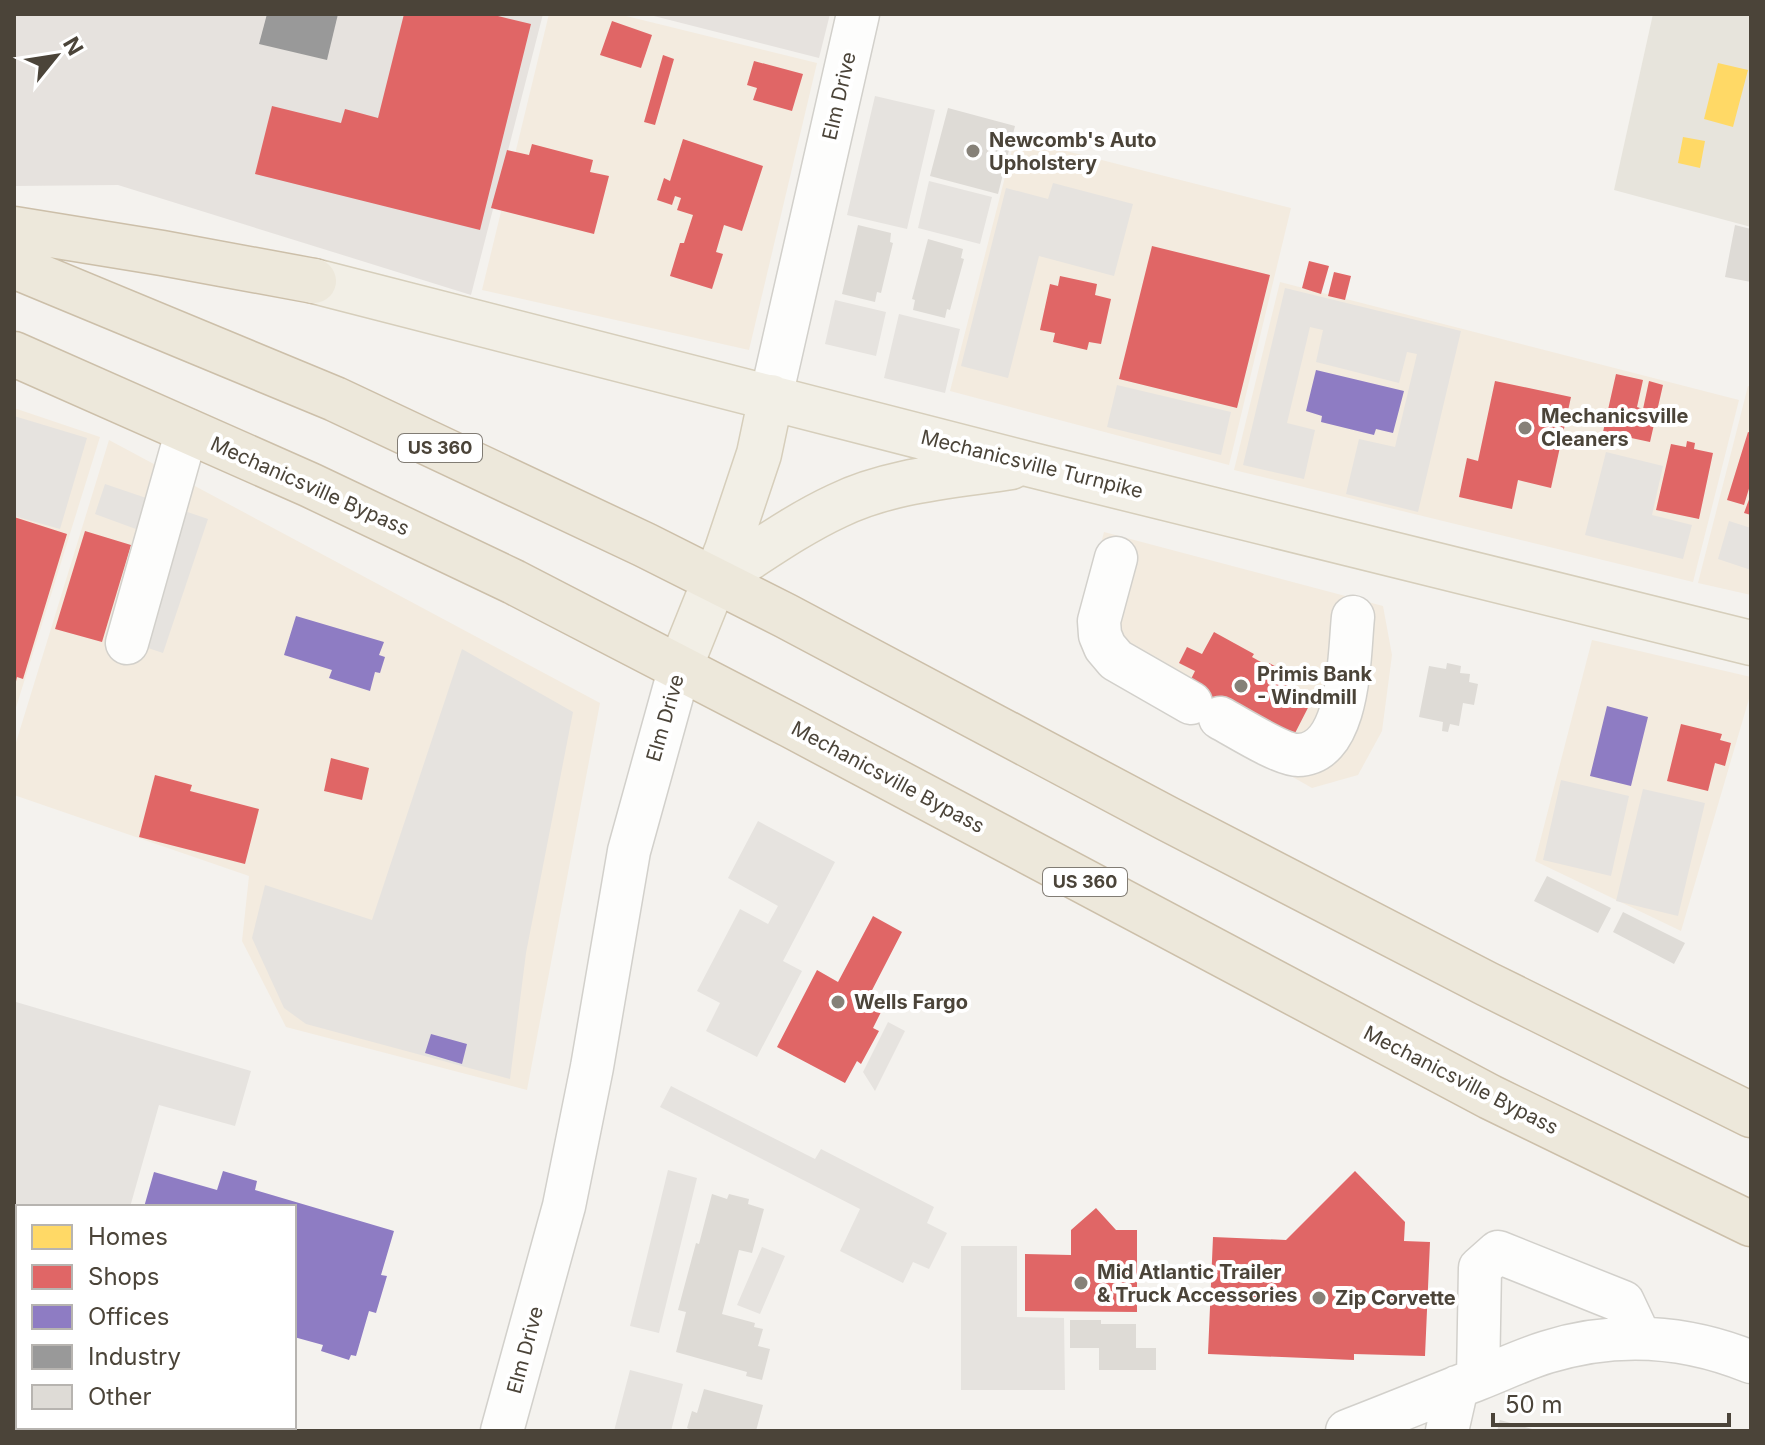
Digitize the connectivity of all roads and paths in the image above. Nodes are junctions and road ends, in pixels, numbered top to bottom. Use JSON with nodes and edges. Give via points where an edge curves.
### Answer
{"nodes":[{"id":1,"x":858,"y":14,"type":"edge"},
{"id":2,"x":14,"y":229,"type":"edge"},
{"id":3,"x":14,"y":266,"type":"edge"},
{"id":4,"x":314,"y":281,"type":"joint"},
{"id":5,"x":14,"y":354,"type":"edge"},
{"id":6,"x":771,"y":397,"type":"junction"},
{"id":7,"x":187,"y":430,"type":"junction"},
{"id":8,"x":1032,"y":465,"type":"junction"},
{"id":9,"x":1116,"y":558,"type":"dead end"},
{"id":10,"x":715,"y":580,"type":"junction"},
{"id":11,"x":1353,"y":617,"type":"dead end"},
{"id":12,"x":127,"y":643,"type":"dead end"},
{"id":13,"x":1751,"y":643,"type":"edge"},
{"id":14,"x":680,"y":667,"type":"junction"},
{"id":15,"x":1751,"y":1115,"type":"edge"},
{"id":16,"x":1751,"y":1224,"type":"edge"},
{"id":17,"x":1640,"y":1338,"type":"junction"},
{"id":18,"x":1751,"y":1362,"type":"edge"},
{"id":19,"x":1468,"y":1383,"type":"junction"},
{"id":20,"x":502,"y":1431,"type":"edge"},
{"id":21,"x":1347,"y":1431,"type":"edge"},
{"id":22,"x":1447,"y":1431,"type":"edge"}],
"edges":[{"from":1,"to":6,"type":"street","name":"Elm Drive"},
{"from":2,"to":4,"type":"highway"},
{"from":3,"to":10,"type":"highway","number":"US 360","via":[[335,399]]},
{"from":4,"to":6,"type":"main road","name":"Mechanicsville Turnpike"},
{"from":5,"to":7,"type":"highway","name":"Mechanicsville Bypass","number":"US 360"},
{"from":6,"to":8,"type":"main road","name":"Mechanicsville Turnpike"},
{"from":6,"to":10,"type":"main road","name":"Elm Drive","via":[[759,454]]},
{"from":7,"to":12,"type":"street"},
{"from":7,"to":14,"type":"highway","name":"Mechanicsville Bypass","number":"US 360","via":[[438,544]]},
{"from":8,"to":10,"type":"main road","via":[[947,476],[864,495],[815,517]]},
{"from":8,"to":13,"type":"main road","name":"Mechanicsville Turnpike"},
{"from":9,"to":11,"type":"street","via":[[1099,621],[1105,647],[1116,660],[1298,755],[1316,749],[1339,721]]},
{"from":10,"to":14,"type":"main road","name":"Elm Drive"},
{"from":10,"to":15,"type":"highway","number":"US 360","via":[[1418,948]]},
{"from":14,"to":16,"type":"highway","name":"Mechanicsville Bypass","number":"US 360","via":[[1490,1097]]},
{"from":14,"to":20,"type":"street","name":"Elm Drive","via":[[629,851],[564,1206]]},
{"from":17,"to":18,"type":"street","via":[[1702,1346]]},
{"from":17,"to":19,"type":"street","via":[[1592,1341],[1546,1352]]},
{"from":17,"to":19,"type":"street","via":[[1623,1302],[1498,1252],[1480,1268]]},
{"from":19,"to":21,"type":"street"},
{"from":19,"to":22,"type":"street"}]}
